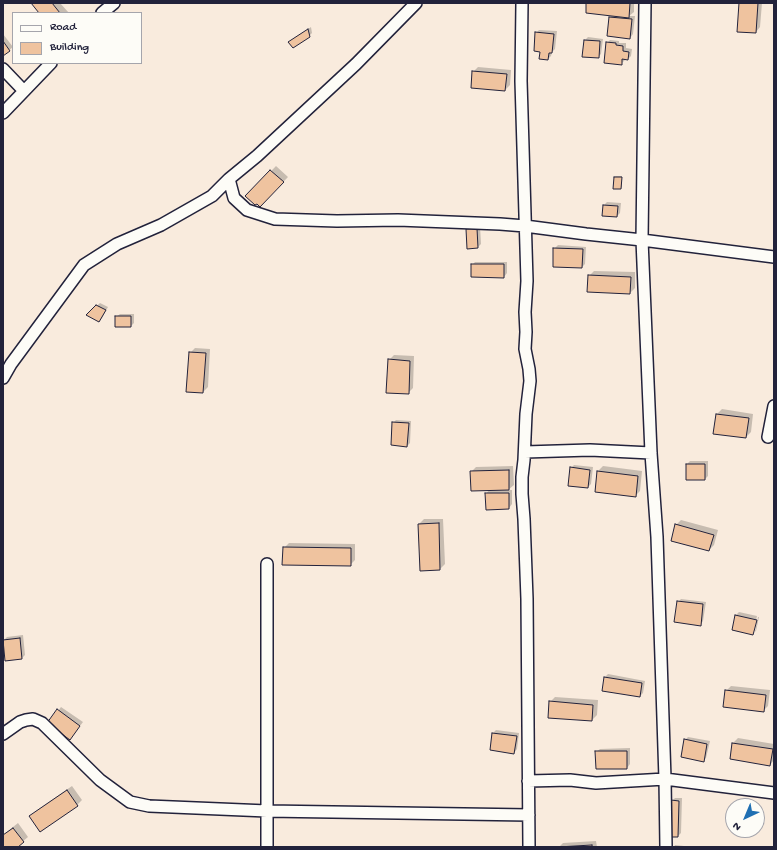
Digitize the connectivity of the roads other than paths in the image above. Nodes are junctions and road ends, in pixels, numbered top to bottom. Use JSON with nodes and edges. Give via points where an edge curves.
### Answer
{"nodes":[{"id":1,"x":114,"y":3,"type":"edge"},
{"id":2,"x":416,"y":3,"type":"edge"},
{"id":3,"x":522,"y":3,"type":"edge"},
{"id":4,"x":645,"y":3,"type":"edge"},
{"id":5,"x":103,"y":12,"type":"edge"},
{"id":6,"x":50,"y":64,"type":"edge"},
{"id":7,"x":3,"y":69,"type":"edge"},
{"id":8,"x":24,"y":91,"type":"junction"},
{"id":9,"x":3,"y":113,"type":"edge"},
{"id":10,"x":229,"y":179,"type":"junction"},
{"id":11,"x":525,"y":226,"type":"junction"},
{"id":12,"x":642,"y":240,"type":"junction"},
{"id":13,"x":774,"y":257,"type":"edge"},
{"id":14,"x":7,"y":363,"type":"edge"},
{"id":15,"x":3,"y":378,"type":"edge"},
{"id":16,"x":774,"y":406,"type":"edge"},
{"id":17,"x":768,"y":437,"type":"dead end"},
{"id":18,"x":524,"y":452,"type":"junction"},
{"id":19,"x":651,"y":453,"type":"junction"},
{"id":20,"x":267,"y":564,"type":"dead end"},
{"id":21,"x":3,"y":734,"type":"edge"},
{"id":22,"x":665,"y":779,"type":"junction"},
{"id":23,"x":528,"y":781,"type":"junction"},
{"id":24,"x":774,"y":794,"type":"edge"},
{"id":25,"x":267,"y":811,"type":"junction"},
{"id":26,"x":529,"y":815,"type":"junction"},
{"id":27,"x":267,"y":847,"type":"edge"},
{"id":28,"x":529,"y":847,"type":"edge"},
{"id":29,"x":666,"y":847,"type":"edge"}],
"edges":[{"from":1,"to":5,"type":"street"},
{"from":2,"to":10,"type":"street","via":[[356,64]]},
{"from":3,"to":11,"type":"street","via":[[521,81]]},
{"from":4,"to":12,"type":"street"},
{"from":6,"to":8,"type":"street"},
{"from":7,"to":8,"type":"street"},
{"from":8,"to":9,"type":"street"},
{"from":10,"to":11,"type":"street","via":[[234,198],[247,210],[275,219],[398,220]]},
{"from":10,"to":14,"type":"street","via":[[212,196],[161,225],[116,244],[84,265]]},
{"from":11,"to":12,"type":"street"},
{"from":11,"to":18,"type":"street","via":[[525,349],[530,381]]},
{"from":12,"to":13,"type":"street"},
{"from":12,"to":19,"type":"street"},
{"from":14,"to":15,"type":"street"},
{"from":16,"to":17,"type":"street"},
{"from":18,"to":19,"type":"street","via":[[590,450]]},
{"from":18,"to":23,"type":"street","via":[[522,494],[527,599]]},
{"from":19,"to":22,"type":"street","via":[[657,537]]},
{"from":20,"to":25,"type":"street"},
{"from":21,"to":25,"type":"street","via":[[26,720],[33,719],[42,723],[100,780],[130,802],[149,806]]},
{"from":22,"to":23,"type":"street","via":[[596,783],[570,780]]},
{"from":22,"to":24,"type":"street"},
{"from":22,"to":29,"type":"street"},
{"from":23,"to":26,"type":"street"},
{"from":25,"to":26,"type":"street"},
{"from":25,"to":27,"type":"street"},
{"from":26,"to":28,"type":"street"}]}
